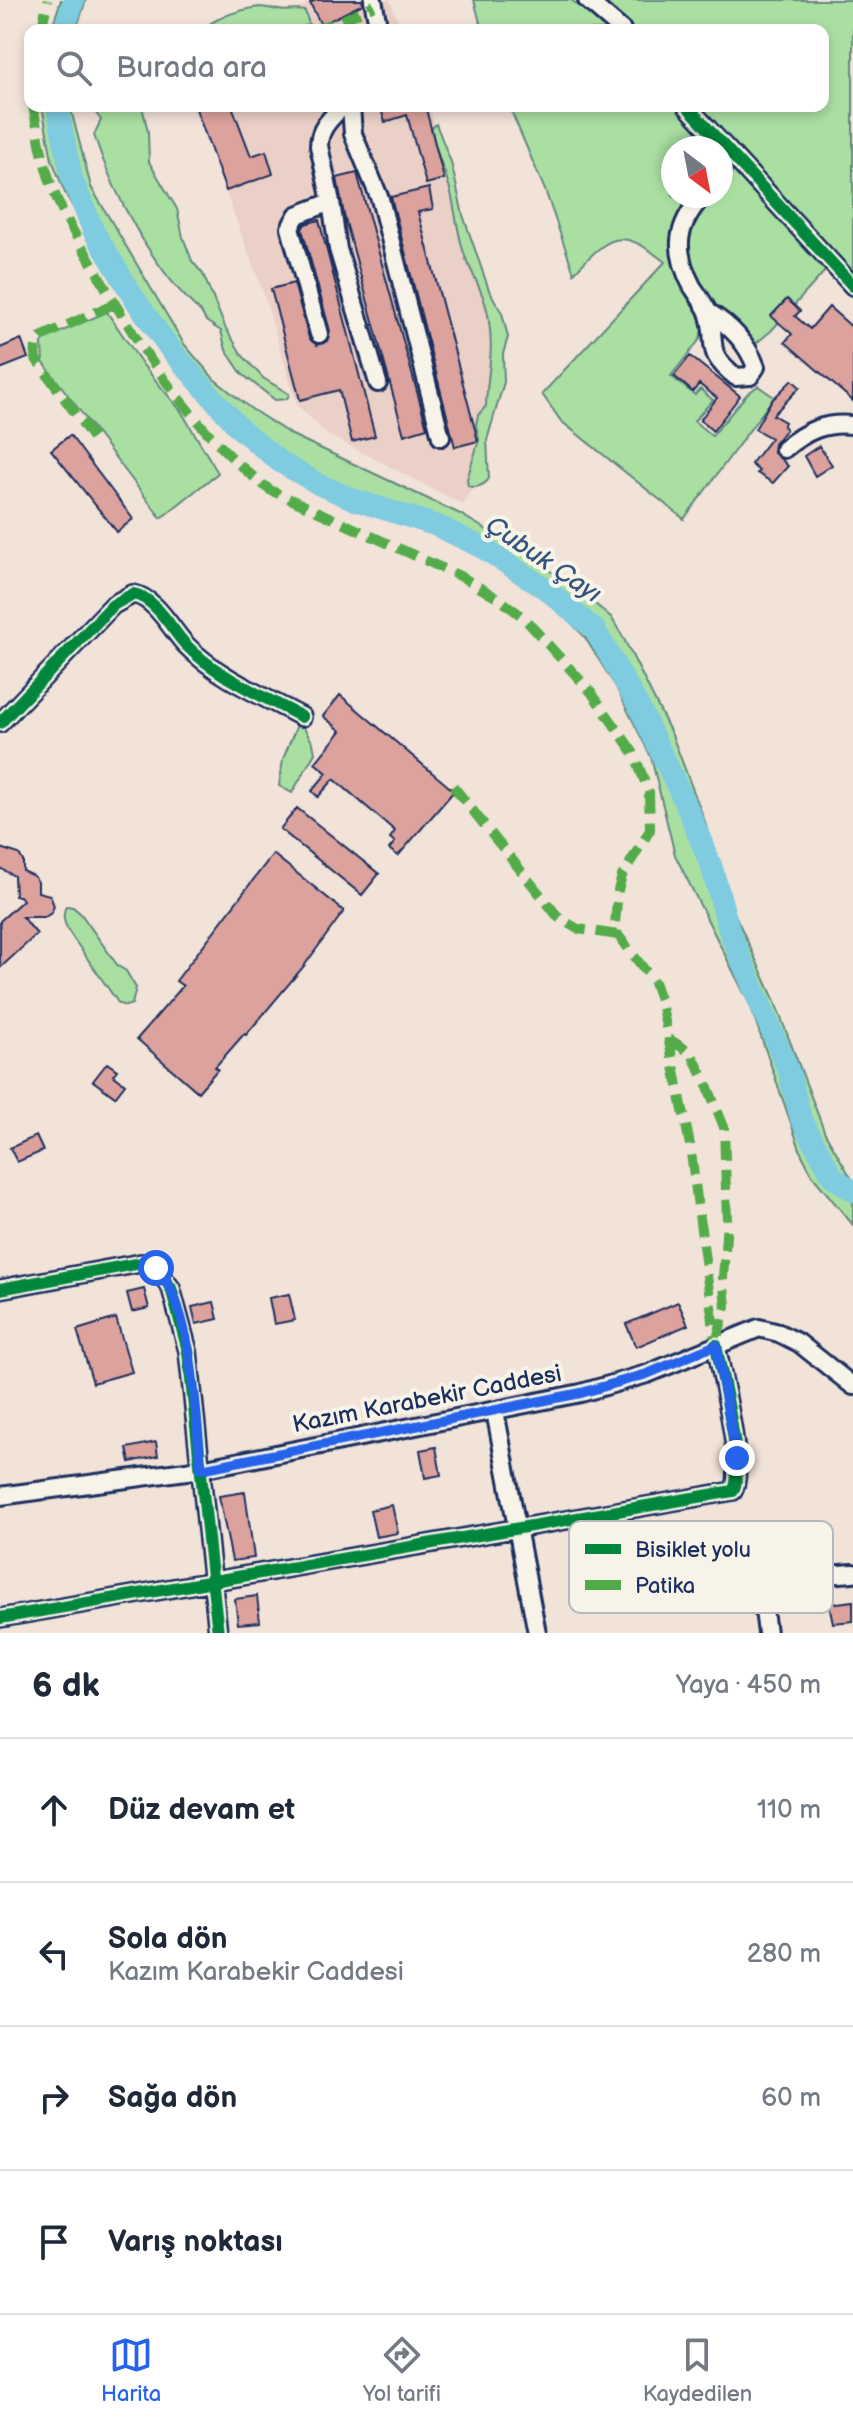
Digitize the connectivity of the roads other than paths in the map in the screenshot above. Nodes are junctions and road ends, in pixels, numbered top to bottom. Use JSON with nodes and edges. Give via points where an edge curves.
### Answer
{"nodes":[{"id":1,"x":373,"y":0,"type":"edge"},
{"id":2,"x":587,"y":0,"type":"edge"},
{"id":3,"x":378,"y":24,"type":"edge"},
{"id":4,"x":615,"y":24,"type":"edge"},
{"id":5,"x":337,"y":112,"type":"edge"},
{"id":6,"x":351,"y":112,"type":"edge"},
{"id":7,"x":692,"y":112,"type":"edge"},
{"id":8,"x":714,"y":136,"type":"edge"},
{"id":9,"x":733,"y":157,"type":"edge"},
{"id":10,"x":331,"y":202,"type":"junction"},
{"id":11,"x":693,"y":208,"type":"edge"},
{"id":12,"x":853,"y":286,"type":"edge"},
{"id":13,"x":708,"y":312,"type":"dead end"},
{"id":14,"x":319,"y":334,"type":"dead end"},
{"id":15,"x":378,"y":383,"type":"dead end"},
{"id":16,"x":853,"y":425,"type":"edge"},
{"id":17,"x":441,"y":437,"type":"dead end"},
{"id":18,"x":784,"y":449,"type":"dead end"},
{"id":19,"x":302,"y":717,"type":"dead end"},
{"id":20,"x":0,"y":723,"type":"edge"},
{"id":21,"x":0,"y":1289,"type":"edge"},
{"id":22,"x":716,"y":1345,"type":"junction"},
{"id":23,"x":853,"y":1386,"type":"edge"},
{"id":24,"x":495,"y":1411,"type":"junction"},
{"id":25,"x":201,"y":1469,"type":"junction"},
{"id":26,"x":0,"y":1496,"type":"edge"},
{"id":27,"x":517,"y":1528,"type":"junction"},
{"id":28,"x":853,"y":1573,"type":"edge"},
{"id":29,"x":833,"y":1575,"type":"edge"},
{"id":30,"x":213,"y":1581,"type":"junction"},
{"id":31,"x":765,"y":1613,"type":"edge"},
{"id":32,"x":0,"y":1618,"type":"edge"},
{"id":33,"x":218,"y":1633,"type":"edge"},
{"id":34,"x":537,"y":1633,"type":"edge"},
{"id":35,"x":767,"y":1633,"type":"edge"}],
"edges":[{"from":1,"to":3,"type":"street"},
{"from":2,"to":4,"type":"street"},
{"from":5,"to":10,"type":"street","via":[[319,137]]},
{"from":6,"to":17,"type":"street","via":[[353,134],[380,199]]},
{"from":7,"to":8,"type":"street"},
{"from":9,"to":12,"type":"street"},
{"from":10,"to":14,"type":"street","via":[[297,215],[290,228]]},
{"from":10,"to":15,"type":"street","via":[[338,249]]},
{"from":11,"to":13,"type":"street","via":[[685,218],[679,246],[689,281]]},
{"from":16,"to":18,"type":"street","via":[[821,426]]},
{"from":19,"to":20,"type":"street","via":[[212,666],[147,600],[133,594],[113,605]]},
{"from":21,"to":25,"type":"street","via":[[128,1264],[156,1268],[175,1299],[188,1351]]},
{"from":22,"to":23,"type":"street","name":"Kazım Karabekir Caddesi","via":[[759,1328],[779,1333]]},
{"from":22,"to":24,"type":"street","name":"Kazım Karabekir Caddesi","via":[[628,1380]]},
{"from":22,"to":27,"type":"street","via":[[737,1458],[733,1491]]},
{"from":24,"to":25,"type":"street","name":"Kazım Karabekir Caddesi"},
{"from":24,"to":27,"type":"street"},
{"from":25,"to":26,"type":"street","name":"Kazım Karabekir Caddesi"},
{"from":25,"to":30,"type":"street"},
{"from":27,"to":30,"type":"street"},
{"from":27,"to":34,"type":"street"},
{"from":28,"to":29,"type":"street"},
{"from":30,"to":32,"type":"street"},
{"from":30,"to":33,"type":"street"},
{"from":31,"to":35,"type":"street"}]}
